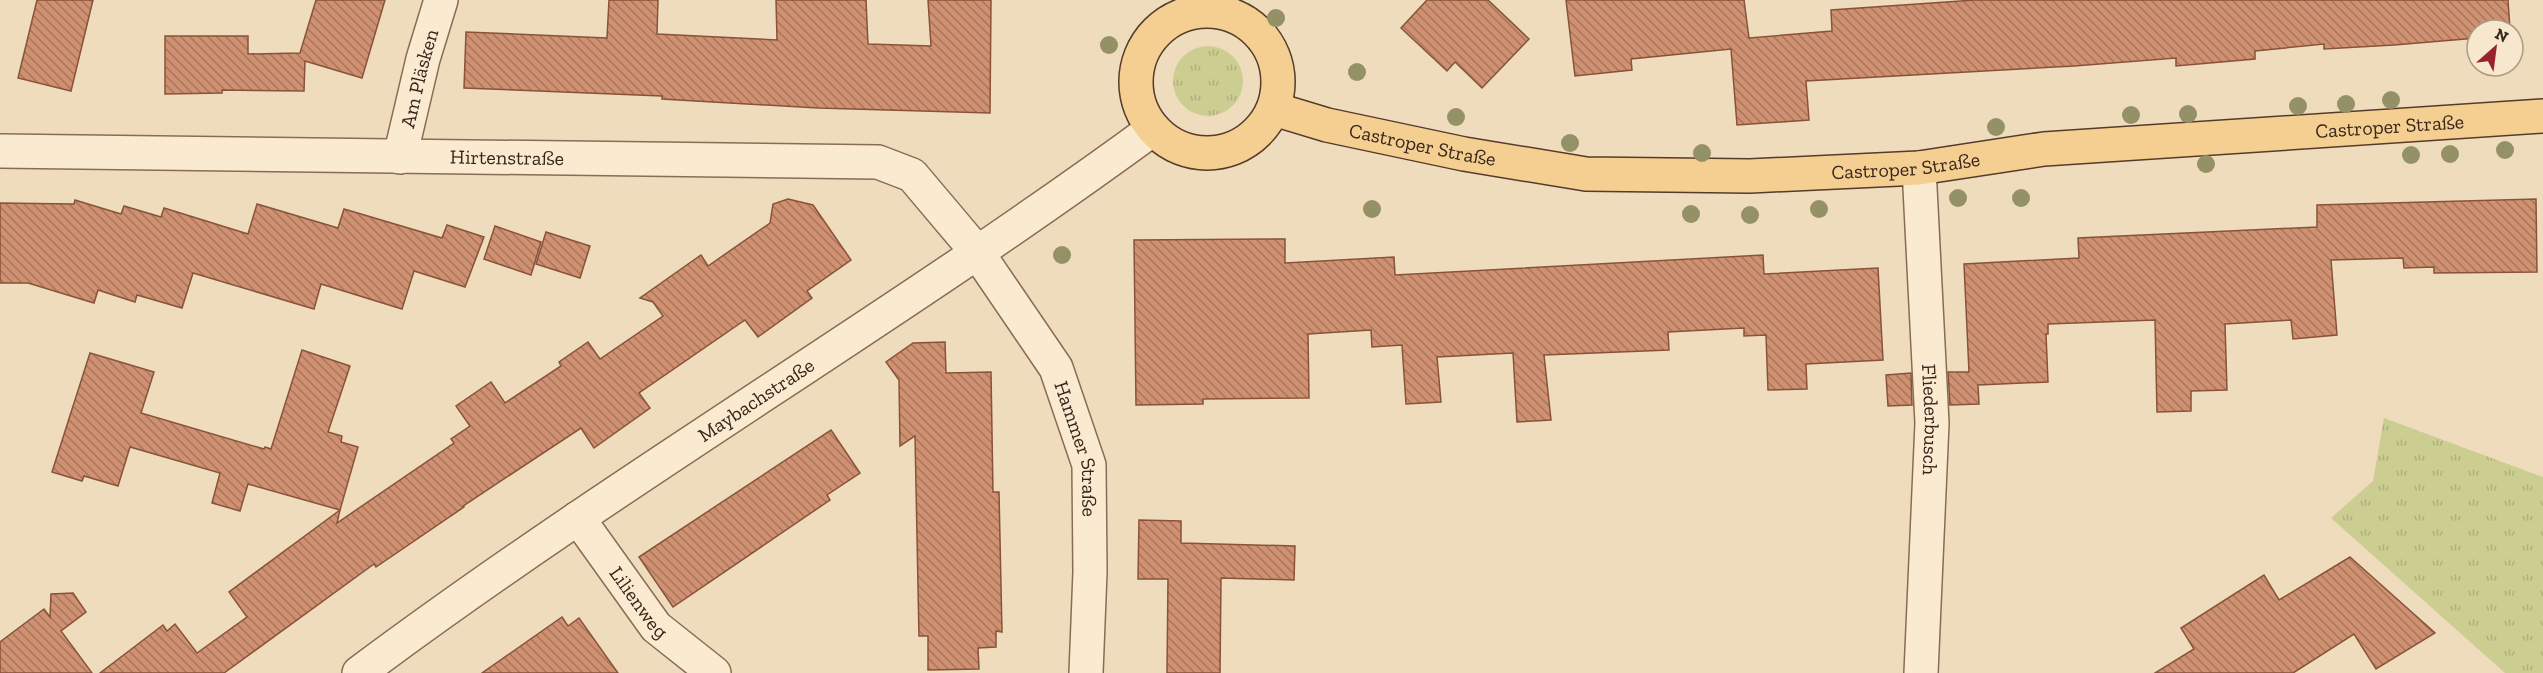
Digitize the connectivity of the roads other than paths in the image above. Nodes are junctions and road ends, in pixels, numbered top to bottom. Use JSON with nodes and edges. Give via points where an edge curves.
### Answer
{"nodes":[{"id":1,"x":441,"y":0,"type":"edge"},
{"id":2,"x":1172,"y":9,"type":"edge"},
{"id":3,"x":1274,"y":109,"type":"junction"},
{"id":4,"x":2543,"y":116,"type":"edge"},
{"id":5,"x":1153,"y":129,"type":"junction"},
{"id":6,"x":0,"y":151,"type":"edge"},
{"id":7,"x":400,"y":157,"type":"junction"},
{"id":8,"x":1919,"y":168,"type":"junction"},
{"id":9,"x":977,"y":252,"type":"junction"},
{"id":10,"x":578,"y":518,"type":"junction"},
{"id":11,"x":363,"y":672,"type":"edge"},
{"id":12,"x":1921,"y":672,"type":"edge"},
{"id":13,"x":714,"y":673,"type":"edge"},
{"id":14,"x":1086,"y":673,"type":"edge"}],
"edges":[{"from":1,"to":7,"type":"street","name":"Am Pläsken"},
{"from":2,"to":3,"type":"main road","via":[[1219,12],[1239,18],[1256,30],[1270,47],[1277,67]]},
{"from":2,"to":5,"type":"main road","via":[[1145,46],[1137,67],[1136,89],[1141,110]]},
{"from":3,"to":5,"type":"main road","via":[[1248,141],[1229,151],[1188,152],[1168,143]]},
{"from":3,"to":8,"type":"main road","name":"Castroper Straße","via":[[1327,126],[1586,174],[1750,176]]},
{"from":4,"to":8,"type":"main road","name":"Castroper Straße","via":[[2044,149]]},
{"from":5,"to":9,"type":"street","name":"Maybachstraße"},
{"from":6,"to":7,"type":"street","name":"Hirtenstraße"},
{"from":7,"to":9,"type":"street","name":"Hirtenstraße","via":[[878,162],[912,175]]},
{"from":8,"to":12,"type":"street","name":"Fliederbusch","via":[[1932,423]]},
{"from":9,"to":10,"type":"street","name":"Maybachstraße"},
{"from":9,"to":14,"type":"street","name":"Hammer Straße","via":[[1056,368],[1089,465]]},
{"from":10,"to":11,"type":"street","name":"Maybachstraße"},
{"from":10,"to":13,"type":"street","name":"Lilienweg","via":[[656,627]]}]}
